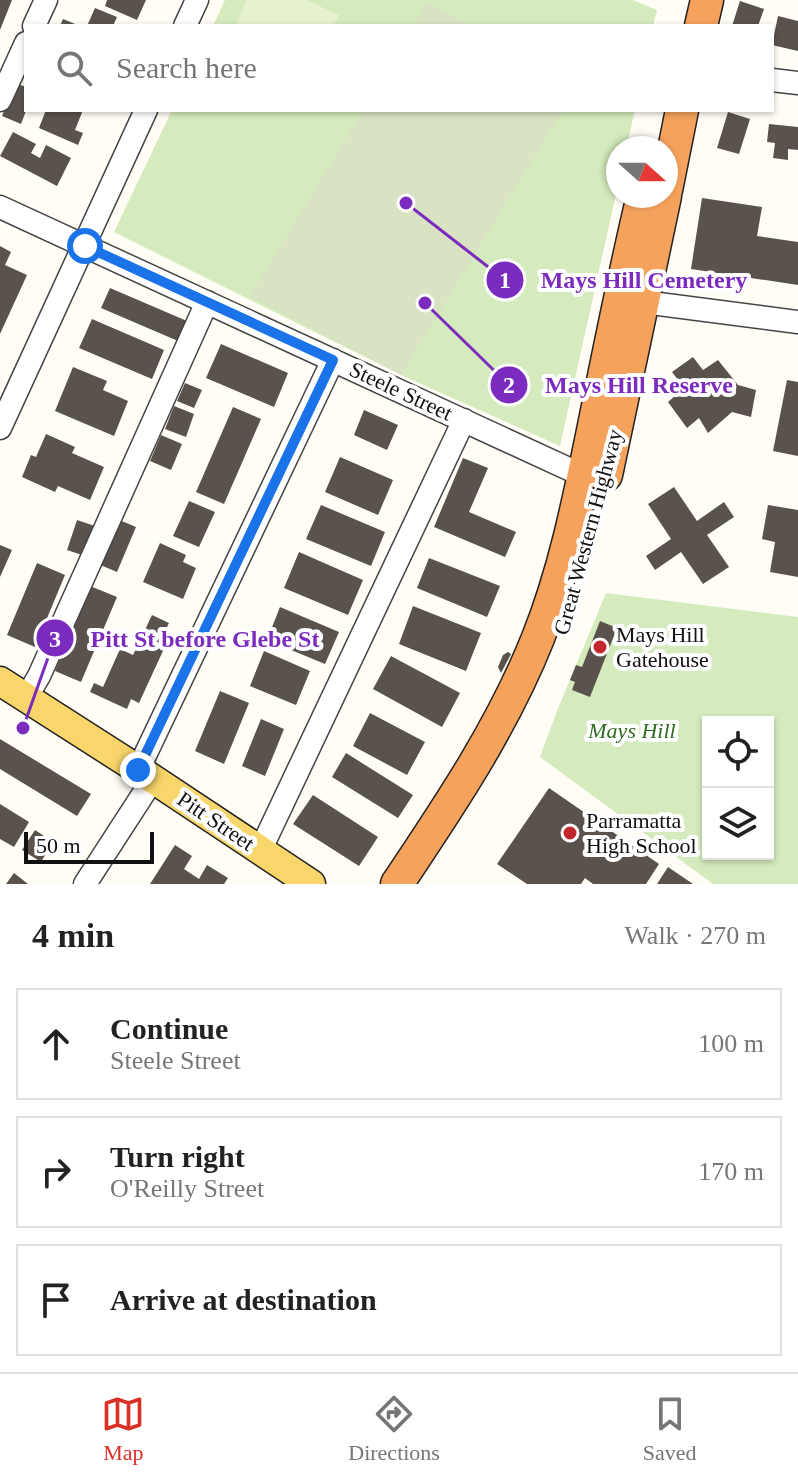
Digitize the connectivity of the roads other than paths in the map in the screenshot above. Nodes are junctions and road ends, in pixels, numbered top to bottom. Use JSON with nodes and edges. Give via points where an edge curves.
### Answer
{"nodes":[{"id":1,"x":46,"y":0,"type":"edge"},
{"id":2,"x":197,"y":0,"type":"edge"},
{"id":3,"x":688,"y":0,"type":"edge"},
{"id":4,"x":707,"y":0,"type":"edge"},
{"id":5,"x":35,"y":24,"type":"edge"},
{"id":6,"x":186,"y":24,"type":"edge"},
{"id":7,"x":682,"y":24,"type":"edge"},
{"id":8,"x":701,"y":24,"type":"edge"},
{"id":9,"x":24,"y":47,"type":"edge"},
{"id":10,"x":774,"y":80,"type":"edge"},
{"id":11,"x":798,"y":83,"type":"edge"},
{"id":12,"x":0,"y":100,"type":"edge"},
{"id":13,"x":145,"y":112,"type":"edge"},
{"id":14,"x":662,"y":112,"type":"edge"},
{"id":15,"x":682,"y":112,"type":"edge"},
{"id":16,"x":657,"y":136,"type":"edge"},
{"id":17,"x":677,"y":136,"type":"edge"},
{"id":18,"x":0,"y":207,"type":"edge"},
{"id":19,"x":642,"y":208,"type":"edge"},
{"id":20,"x":661,"y":208,"type":"edge"},
{"id":21,"x":85,"y":246,"type":"junction"},
{"id":22,"x":631,"y":300,"type":"junction"},
{"id":23,"x":207,"y":302,"type":"junction"},
{"id":24,"x":798,"y":322,"type":"edge"},
{"id":25,"x":333,"y":360,"type":"junction"},
{"id":26,"x":464,"y":420,"type":"junction"},
{"id":27,"x":0,"y":428,"type":"edge"},
{"id":28,"x":584,"y":476,"type":"junction"},
{"id":29,"x":0,"y":681,"type":"edge"},
{"id":30,"x":26,"y":698,"type":"junction"},
{"id":31,"x":145,"y":774,"type":"junction"},
{"id":32,"x":260,"y":851,"type":"junction"},
{"id":33,"x":85,"y":884,"type":"edge"},
{"id":34,"x":311,"y":884,"type":"edge"},
{"id":35,"x":397,"y":884,"type":"edge"},
{"id":36,"x":422,"y":884,"type":"edge"}],
"edges":[{"from":1,"to":5,"type":"street"},
{"from":2,"to":6,"type":"street"},
{"from":3,"to":7,"type":"highway"},
{"from":4,"to":8,"type":"highway"},
{"from":9,"to":12,"type":"street"},
{"from":10,"to":11,"type":"street"},
{"from":13,"to":21,"type":"street"},
{"from":14,"to":16,"type":"highway"},
{"from":15,"to":17,"type":"highway"},
{"from":18,"to":21,"type":"street","name":"Steele Street"},
{"from":19,"to":22,"type":"highway","name":"Great Western Highway"},
{"from":20,"to":22,"type":"highway","name":"Great Western Highway"},
{"from":21,"to":23,"type":"street","name":"Steele Street"},
{"from":21,"to":27,"type":"street"},
{"from":22,"to":24,"type":"street"},
{"from":22,"to":28,"type":"highway","name":"Great Western Highway"},
{"from":22,"to":36,"type":"highway","name":"Great Western Highway","via":[[605,483],[575,594],[517,731]]},
{"from":23,"to":25,"type":"street","name":"Steele Street"},
{"from":23,"to":30,"type":"street"},
{"from":25,"to":26,"type":"street","name":"Steele Street"},
{"from":25,"to":31,"type":"street"},
{"from":26,"to":28,"type":"street","name":"Steele Street"},
{"from":26,"to":32,"type":"street"},
{"from":28,"to":35,"type":"highway","name":"Great Western Highway","via":[[559,578],[515,692]]},
{"from":29,"to":30,"type":"main road","name":"Pitt Street"},
{"from":30,"to":31,"type":"main road","name":"Pitt Street"},
{"from":31,"to":32,"type":"main road","name":"Pitt Street"},
{"from":31,"to":33,"type":"street"},
{"from":32,"to":34,"type":"main road","name":"Pitt Street"}]}
